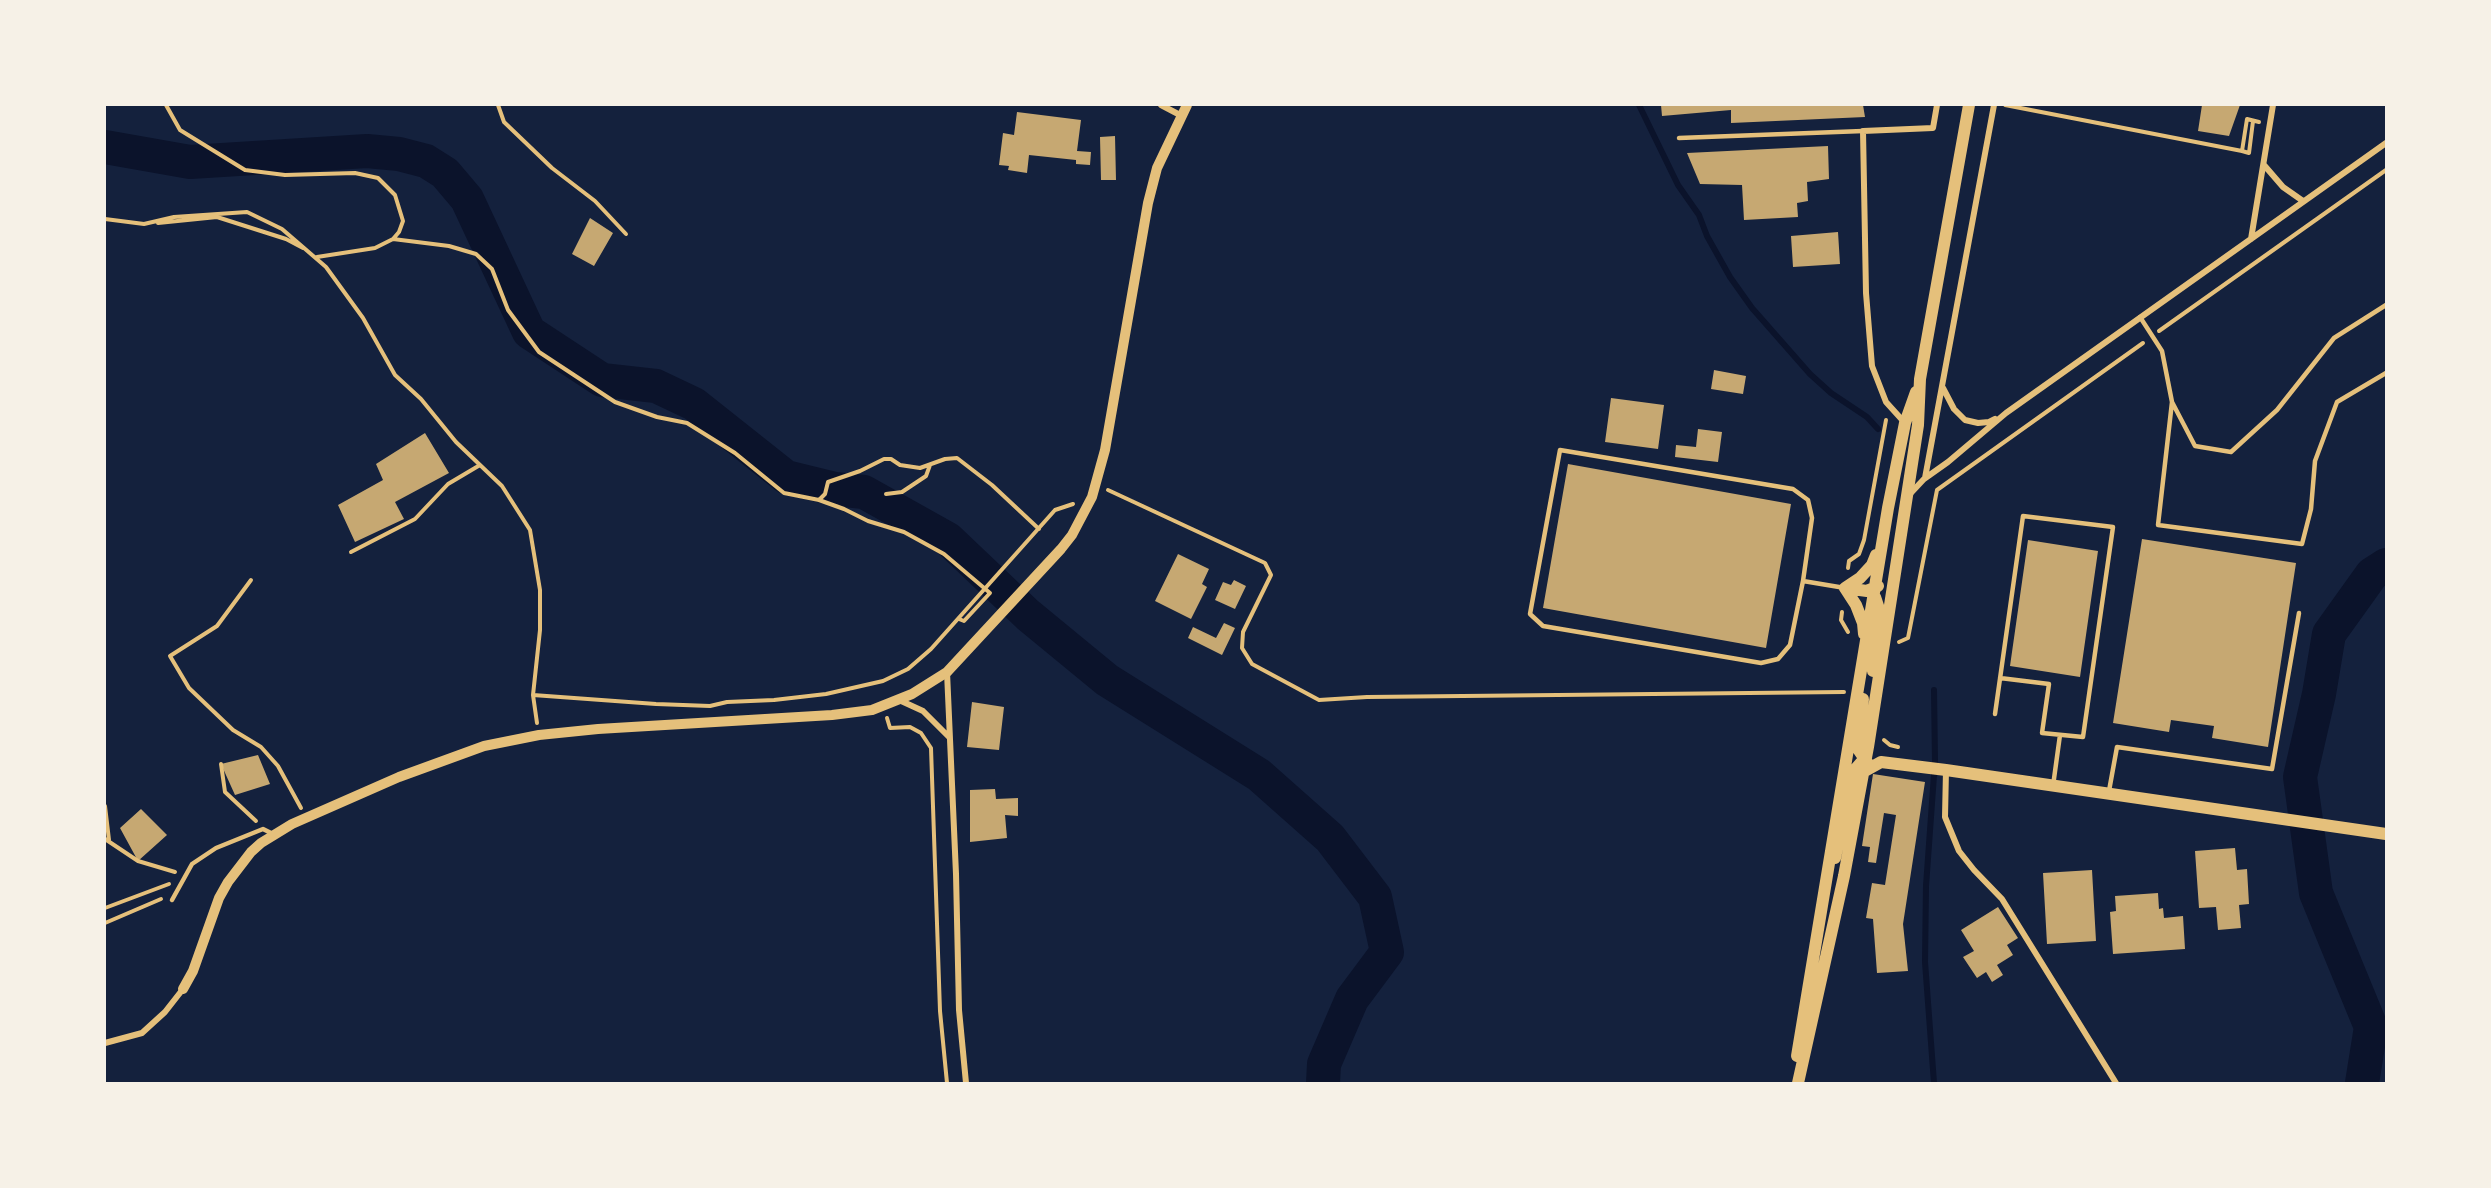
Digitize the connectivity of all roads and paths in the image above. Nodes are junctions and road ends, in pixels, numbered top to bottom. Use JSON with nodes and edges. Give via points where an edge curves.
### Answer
{"nodes":[{"id":1,"x":166,"y":105,"type":"edge"},
{"id":2,"x":498,"y":105,"type":"edge"},
{"id":3,"x":1161,"y":105,"type":"edge"},
{"id":4,"x":1187,"y":105,"type":"edge"},
{"id":5,"x":1937,"y":105,"type":"edge"},
{"id":6,"x":1970,"y":105,"type":"edge"},
{"id":7,"x":1994,"y":105,"type":"edge"},
{"id":8,"x":2004,"y":105,"type":"edge"},
{"id":9,"x":2273,"y":105,"type":"edge"},
{"id":10,"x":1180,"y":115,"type":"junction"},
{"id":11,"x":2270,"y":125,"type":"junction"},
{"id":12,"x":1863,"y":131,"type":"junction"},
{"id":13,"x":1679,"y":138,"type":"dead end"},
{"id":14,"x":2386,"y":143,"type":"edge"},
{"id":15,"x":2264,"y":165,"type":"junction"},
{"id":16,"x":2386,"y":170,"type":"edge"},
{"id":17,"x":2303,"y":201,"type":"junction"},
{"id":18,"x":105,"y":218,"type":"edge"},
{"id":19,"x":626,"y":234,"type":"dead end"},
{"id":20,"x":393,"y":239,"type":"junction"},
{"id":21,"x":2251,"y":239,"type":"junction"},
{"id":22,"x":316,"y":257,"type":"junction"},
{"id":23,"x":2386,"y":305,"type":"edge"},
{"id":24,"x":2140,"y":317,"type":"junction"},
{"id":25,"x":2152,"y":336,"type":"junction"},
{"id":26,"x":2386,"y":373,"type":"edge"},
{"id":27,"x":1920,"y":379,"type":"junction"},
{"id":28,"x":1943,"y":388,"type":"junction"},
{"id":29,"x":2172,"y":402,"type":"junction"},
{"id":30,"x":2007,"y":413,"type":"junction"},
{"id":31,"x":1905,"y":423,"type":"junction"},
{"id":32,"x":480,"y":465,"type":"junction"},
{"id":33,"x":930,"y":465,"type":"junction"},
{"id":34,"x":1924,"y":479,"type":"junction"},
{"id":35,"x":886,"y":494,"type":"dead end"},
{"id":36,"x":1092,"y":497,"type":"junction"},
{"id":37,"x":1906,"y":499,"type":"junction"},
{"id":38,"x":819,"y":500,"type":"junction"},
{"id":39,"x":1037,"y":530,"type":"junction"},
{"id":40,"x":1882,"y":541,"type":"junction"},
{"id":41,"x":351,"y":552,"type":"dead end"},
{"id":42,"x":251,"y":580,"type":"dead end"},
{"id":43,"x":1803,"y":581,"type":"junction"},
{"id":44,"x":1845,"y":588,"type":"junction"},
{"id":45,"x":1872,"y":592,"type":"junction"},
{"id":46,"x":2299,"y":612,"type":"dead end"},
{"id":47,"x":959,"y":619,"type":"junction"},
{"id":48,"x":1908,"y":638,"type":"dead end"},
{"id":49,"x":1865,"y":646,"type":"junction"},
{"id":50,"x":1861,"y":665,"type":"junction"},
{"id":51,"x":947,"y":672,"type":"junction"},
{"id":52,"x":2000,"y":678,"type":"junction"},
{"id":53,"x":875,"y":683,"type":"junction"},
{"id":54,"x":1875,"y":688,"type":"junction"},
{"id":55,"x":1848,"y":693,"type":"dead end"},
{"id":56,"x":533,"y":695,"type":"junction"},
{"id":57,"x":899,"y":700,"type":"junction"},
{"id":58,"x":883,"y":706,"type":"junction"},
{"id":59,"x":1995,"y":714,"type":"dead end"},
{"id":60,"x":1876,"y":733,"type":"dead end"},
{"id":61,"x":539,"y":735,"type":"junction"},
{"id":62,"x":2060,"y":735,"type":"junction"},
{"id":63,"x":950,"y":737,"type":"junction"},
{"id":64,"x":1901,"y":748,"type":"dead end"},
{"id":65,"x":1869,"y":760,"type":"junction"},
{"id":66,"x":221,"y":764,"type":"dead end"},
{"id":67,"x":1946,"y":770,"type":"junction"},
{"id":68,"x":2053,"y":786,"type":"junction"},
{"id":69,"x":2109,"y":794,"type":"junction"},
{"id":70,"x":105,"y":806,"type":"edge"},
{"id":71,"x":306,"y":817,"type":"junction"},
{"id":72,"x":268,"y":832,"type":"junction"},
{"id":73,"x":2386,"y":834,"type":"edge"},
{"id":74,"x":107,"y":840,"type":"edge"},
{"id":75,"x":183,"y":877,"type":"junction"},
{"id":76,"x":176,"y":893,"type":"junction"},
{"id":77,"x":172,"y":900,"type":"dead end"},
{"id":78,"x":1821,"y":903,"type":"junction"},
{"id":79,"x":105,"y":908,"type":"edge"},
{"id":80,"x":105,"y":923,"type":"edge"},
{"id":81,"x":183,"y":989,"type":"joint"},
{"id":82,"x":105,"y":1043,"type":"edge"},
{"id":83,"x":947,"y":1083,"type":"edge"},
{"id":84,"x":966,"y":1083,"type":"edge"},
{"id":85,"x":1797,"y":1083,"type":"edge"},
{"id":86,"x":2116,"y":1083,"type":"edge"}],
"edges":[{"from":1,"to":20,"type":"path","via":[[180,130],[245,170],[285,175],[355,173],[378,178],[395,195],[403,220]]},
{"from":2,"to":19,"type":"path","via":[[504,122],[552,168],[595,201]]},
{"from":3,"to":10,"type":"street"},
{"from":4,"to":10,"type":"street"},
{"from":5,"to":12,"type":"street","via":[[1933,128]]},
{"from":6,"to":27,"type":"main road"},
{"from":7,"to":28,"type":"street"},
{"from":8,"to":11,"type":"path","via":[[2249,153],[2253,121]]},
{"from":9,"to":11,"type":"street"},
{"from":10,"to":36,"type":"street","via":[[1157,168],[1148,203],[1105,450]]},
{"from":11,"to":15,"type":"street"},
{"from":12,"to":13,"type":"lane"},
{"from":12,"to":31,"type":"street","via":[[1866,293],[1872,366],[1886,402]]},
{"from":14,"to":17,"type":"street"},
{"from":15,"to":17,"type":"street","via":[[2283,187]]},
{"from":15,"to":21,"type":"street"},
{"from":16,"to":25,"type":"path"},
{"from":17,"to":21,"type":"street"},
{"from":18,"to":22,"type":"path","via":[[145,224],[217,217],[286,239]]},
{"from":18,"to":22,"type":"path","via":[[144,225],[174,217],[247,212],[282,229]]},
{"from":20,"to":22,"type":"path","via":[[375,248]]},
{"from":20,"to":38,"type":"path","via":[[449,246],[476,254],[492,269],[508,310],[539,352],[615,402],[687,423],[735,453],[784,493]]},
{"from":21,"to":24,"type":"street"},
{"from":22,"to":32,"type":"path","via":[[363,318],[395,375]]},
{"from":23,"to":29,"type":"lane","via":[[2334,338],[2277,410],[2231,452],[2195,446]]},
{"from":24,"to":25,"type":"lane"},
{"from":24,"to":30,"type":"street"},
{"from":25,"to":29,"type":"lane","via":[[2162,351]]},
{"from":25,"to":48,"type":"path","via":[[1937,490]]},
{"from":26,"to":29,"type":"lane","via":[[2337,402],[2315,461],[2311,508],[2302,544],[2158,525]]},
{"from":27,"to":31,"type":"main road"},
{"from":27,"to":37,"type":"main road","via":[[1918,425]]},
{"from":28,"to":30,"type":"street","via":[[1965,420],[1989,422]]},
{"from":28,"to":34,"type":"street"},
{"from":30,"to":34,"type":"street"},
{"from":31,"to":40,"type":"main road"},
{"from":32,"to":41,"type":"path","via":[[448,484],[416,519]]},
{"from":32,"to":56,"type":"path","via":[[518,508],[536,552],[540,630]]},
{"from":33,"to":35,"type":"path","via":[[926,476],[902,492]]},
{"from":33,"to":38,"type":"path","via":[[920,468],[884,459],[828,482]]},
{"from":33,"to":39,"type":"path","via":[[957,458]]},
{"from":34,"to":37,"type":"street"},
{"from":36,"to":39,"type":"path","via":[[1055,510]]},
{"from":36,"to":51,"type":"street","via":[[1061,549]]},
{"from":36,"to":55,"type":"path","via":[[1109,490],[1265,563],[1271,575],[1243,632],[1242,648],[1252,664],[1320,700]]},
{"from":37,"to":45,"type":"main road","via":[[1882,580]]},
{"from":37,"to":54,"type":"main road"},
{"from":38,"to":47,"type":"path","via":[[904,532],[944,554],[979,582],[990,593],[964,621]]},
{"from":39,"to":47,"type":"path"},
{"from":40,"to":44,"type":"main road","via":[[1872,565]]},
{"from":40,"to":45,"type":"main road"},
{"from":42,"to":71,"type":"path","via":[[217,626],[170,656],[189,688],[233,730],[261,747],[278,766]]},
{"from":43,"to":43,"type":"lane","via":[[1790,645],[1778,659],[1761,663],[1544,626],[1530,614],[1560,450],[1792,489],[1808,500],[1812,518]]},
{"from":43,"to":44,"type":"lane"},
{"from":44,"to":45,"type":"main road"},
{"from":44,"to":49,"type":"main road","via":[[1863,623]]},
{"from":45,"to":49,"type":"main road"},
{"from":45,"to":54,"type":"main road","via":[[1880,609],[1872,657]]},
{"from":46,"to":69,"type":"lane","via":[[2272,769],[2117,747]]},
{"from":47,"to":53,"type":"path","via":[[908,669]]},
{"from":49,"to":50,"type":"main road"},
{"from":50,"to":65,"type":"main road","via":[[1863,693],[1857,738],[1858,749]]},
{"from":50,"to":78,"type":"main road"},
{"from":51,"to":57,"type":"street"},
{"from":51,"to":63,"type":"street"},
{"from":52,"to":59,"type":"lane"},
{"from":52,"to":62,"type":"lane","via":[[2049,684],[2042,733]]},
{"from":52,"to":62,"type":"lane","via":[[2023,516],[2112,527],[2084,737]]},
{"from":53,"to":56,"type":"path","via":[[800,698],[710,706]]},
{"from":53,"to":58,"type":"path"},
{"from":54,"to":65,"type":"main road"},
{"from":56,"to":61,"type":"path"},
{"from":57,"to":58,"type":"street"},
{"from":57,"to":63,"type":"street","via":[[922,711]]},
{"from":58,"to":61,"type":"street","via":[[832,716]]},
{"from":58,"to":83,"type":"path","via":[[890,728],[910,728],[921,733],[931,748],[940,1011]]},
{"from":60,"to":64,"type":"path","via":[[1890,745]]},
{"from":61,"to":71,"type":"street","via":[[448,758]]},
{"from":62,"to":68,"type":"lane"},
{"from":63,"to":84,"type":"street","via":[[958,1010]]},
{"from":65,"to":67,"type":"main road"},
{"from":65,"to":78,"type":"main road","via":[[1852,773],[1840,844]]},
{"from":65,"to":85,"type":"main road"},
{"from":66,"to":72,"type":"path","via":[[225,792]]},
{"from":67,"to":68,"type":"main road"},
{"from":67,"to":86,"type":"street","via":[[1946,818],[1959,851],[2002,899]]},
{"from":68,"to":69,"type":"main road"},
{"from":69,"to":73,"type":"main road"},
{"from":70,"to":74,"type":"path"},
{"from":71,"to":72,"type":"street"},
{"from":72,"to":75,"type":"lane","via":[[216,848],[192,864]]},
{"from":72,"to":81,"type":"street","via":[[228,882],[213,912],[194,971]]},
{"from":74,"to":75,"type":"path","via":[[138,861]]},
{"from":75,"to":76,"type":"lane"},
{"from":75,"to":79,"type":"path"},
{"from":76,"to":77,"type":"lane"},
{"from":76,"to":80,"type":"path"},
{"from":78,"to":85,"type":"main road","via":[[1795,1070]]},
{"from":81,"to":82,"type":"street","via":[[142,1033]]}]}
